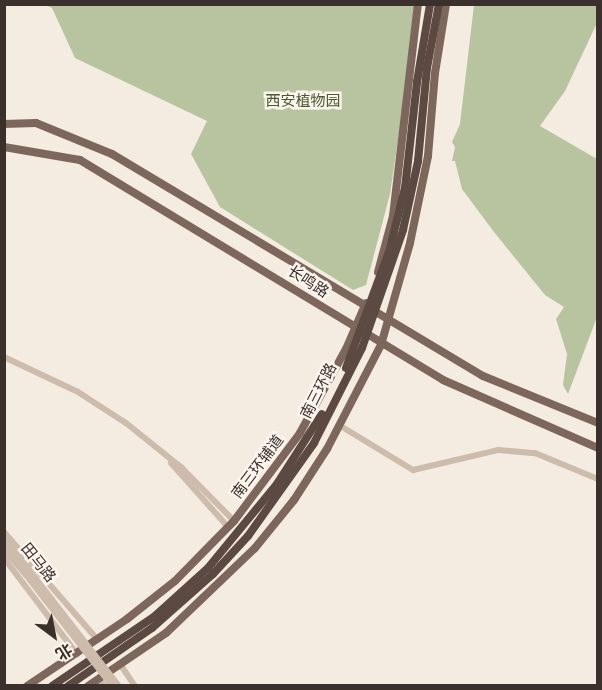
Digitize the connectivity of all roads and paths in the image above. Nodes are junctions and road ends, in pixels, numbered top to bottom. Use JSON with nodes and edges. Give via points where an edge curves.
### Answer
{"nodes":[{"id":1,"x":418,"y":4,"type":"edge"},
{"id":2,"x":430,"y":4,"type":"edge"},
{"id":3,"x":438,"y":4,"type":"edge"},
{"id":4,"x":446,"y":4,"type":"edge"},
{"id":5,"x":4,"y":124,"type":"edge"},
{"id":6,"x":4,"y":147,"type":"edge"},
{"id":7,"x":364,"y":307,"type":"junction"},
{"id":8,"x":389,"y":321,"type":"junction"},
{"id":9,"x":355,"y":330,"type":"junction"},
{"id":10,"x":381,"y":345,"type":"junction"},
{"id":11,"x":4,"y":357,"type":"edge"},
{"id":12,"x":597,"y":423,"type":"edge"},
{"id":13,"x":339,"y":425,"type":"junction"},
{"id":14,"x":597,"y":448,"type":"edge"},
{"id":15,"x":163,"y":453,"type":"junction"},
{"id":16,"x":597,"y":479,"type":"edge"},
{"id":17,"x":234,"y":521,"type":"junction"},
{"id":18,"x":228,"y":527,"type":"junction"},
{"id":19,"x":4,"y":532,"type":"edge"},
{"id":20,"x":4,"y":540,"type":"edge"},
{"id":21,"x":4,"y":549,"type":"edge"},
{"id":22,"x":4,"y":558,"type":"edge"},
{"id":23,"x":210,"y":571,"type":"junction"},
{"id":24,"x":28,"y":573,"type":"junction"},
{"id":25,"x":98,"y":640,"type":"junction"},
{"id":26,"x":77,"y":654,"type":"junction"},
{"id":27,"x":120,"y":664,"type":"junction"},
{"id":28,"x":98,"y":679,"type":"junction"},
{"id":29,"x":27,"y":686,"type":"edge"},
{"id":30,"x":52,"y":686,"type":"edge"},
{"id":31,"x":68,"y":686,"type":"edge"},
{"id":32,"x":88,"y":686,"type":"edge"},
{"id":33,"x":105,"y":686,"type":"edge"},
{"id":34,"x":112,"y":686,"type":"edge"},
{"id":35,"x":119,"y":686,"type":"edge"},
{"id":36,"x":135,"y":686,"type":"edge"}],
"edges":[{"from":1,"to":7,"type":"main road","name":"南三环辅道","via":[[393,216]]},
{"from":2,"to":23,"type":"highway","name":"南三环路","bridge":true,"via":[[405,188],[362,333],[302,449]]},
{"from":3,"to":23,"type":"highway","name":"南三环路","bridge":true,"via":[[418,161],[403,230],[362,348],[314,442],[248,536]]},
{"from":4,"to":8,"type":"main road","via":[[435,73],[429,156]]},
{"from":5,"to":7,"type":"main road","name":"长鸣路","via":[[36,123],[112,154]]},
{"from":6,"to":9,"type":"main road","name":"长鸣路","via":[[80,160],[266,271]]},
{"from":7,"to":8,"type":"main road","name":"长鸣路"},
{"from":7,"to":9,"type":"main road","name":"南三环辅道"},
{"from":8,"to":10,"type":"main road"},
{"from":8,"to":12,"type":"main road","name":"长鸣路","via":[[483,376]]},
{"from":9,"to":10,"type":"main road","name":"长鸣路"},
{"from":9,"to":17,"type":"main road","name":"南三环辅道","via":[[300,433]]},
{"from":10,"to":13,"type":"main road"},
{"from":10,"to":14,"type":"main road","name":"长鸣路","via":[[478,397]]},
{"from":11,"to":15,"type":"street","via":[[78,392]]},
{"from":13,"to":16,"type":"street","via":[[413,470],[498,450],[535,453]]},
{"from":13,"to":27,"type":"main road","via":[[294,500],[255,548],[166,633]]},
{"from":15,"to":17,"type":"street"},
{"from":15,"to":18,"type":"street"},
{"from":17,"to":18,"type":"main road","name":"南三环辅道"},
{"from":18,"to":25,"type":"main road","name":"南三环辅道","via":[[175,581]]},
{"from":19,"to":25,"type":"street"},
{"from":20,"to":24,"type":"street","name":"田马路"},
{"from":21,"to":24,"type":"street","name":"田马路"},
{"from":22,"to":26,"type":"street"},
{"from":23,"to":30,"type":"highway","name":"南三环路","via":[[155,616]]},
{"from":23,"to":31,"type":"highway","name":"南三环路","via":[[152,628]]},
{"from":24,"to":34,"type":"street","name":"田马路","bridge":true},
{"from":24,"to":35,"type":"street","name":"田马路","bridge":true},
{"from":25,"to":26,"type":"main road","name":"南三环辅道"},
{"from":26,"to":29,"type":"main road","name":"南三环辅道"},
{"from":27,"to":28,"type":"main road"},
{"from":27,"to":36,"type":"street"},
{"from":28,"to":32,"type":"main road"},
{"from":28,"to":33,"type":"street"}]}
